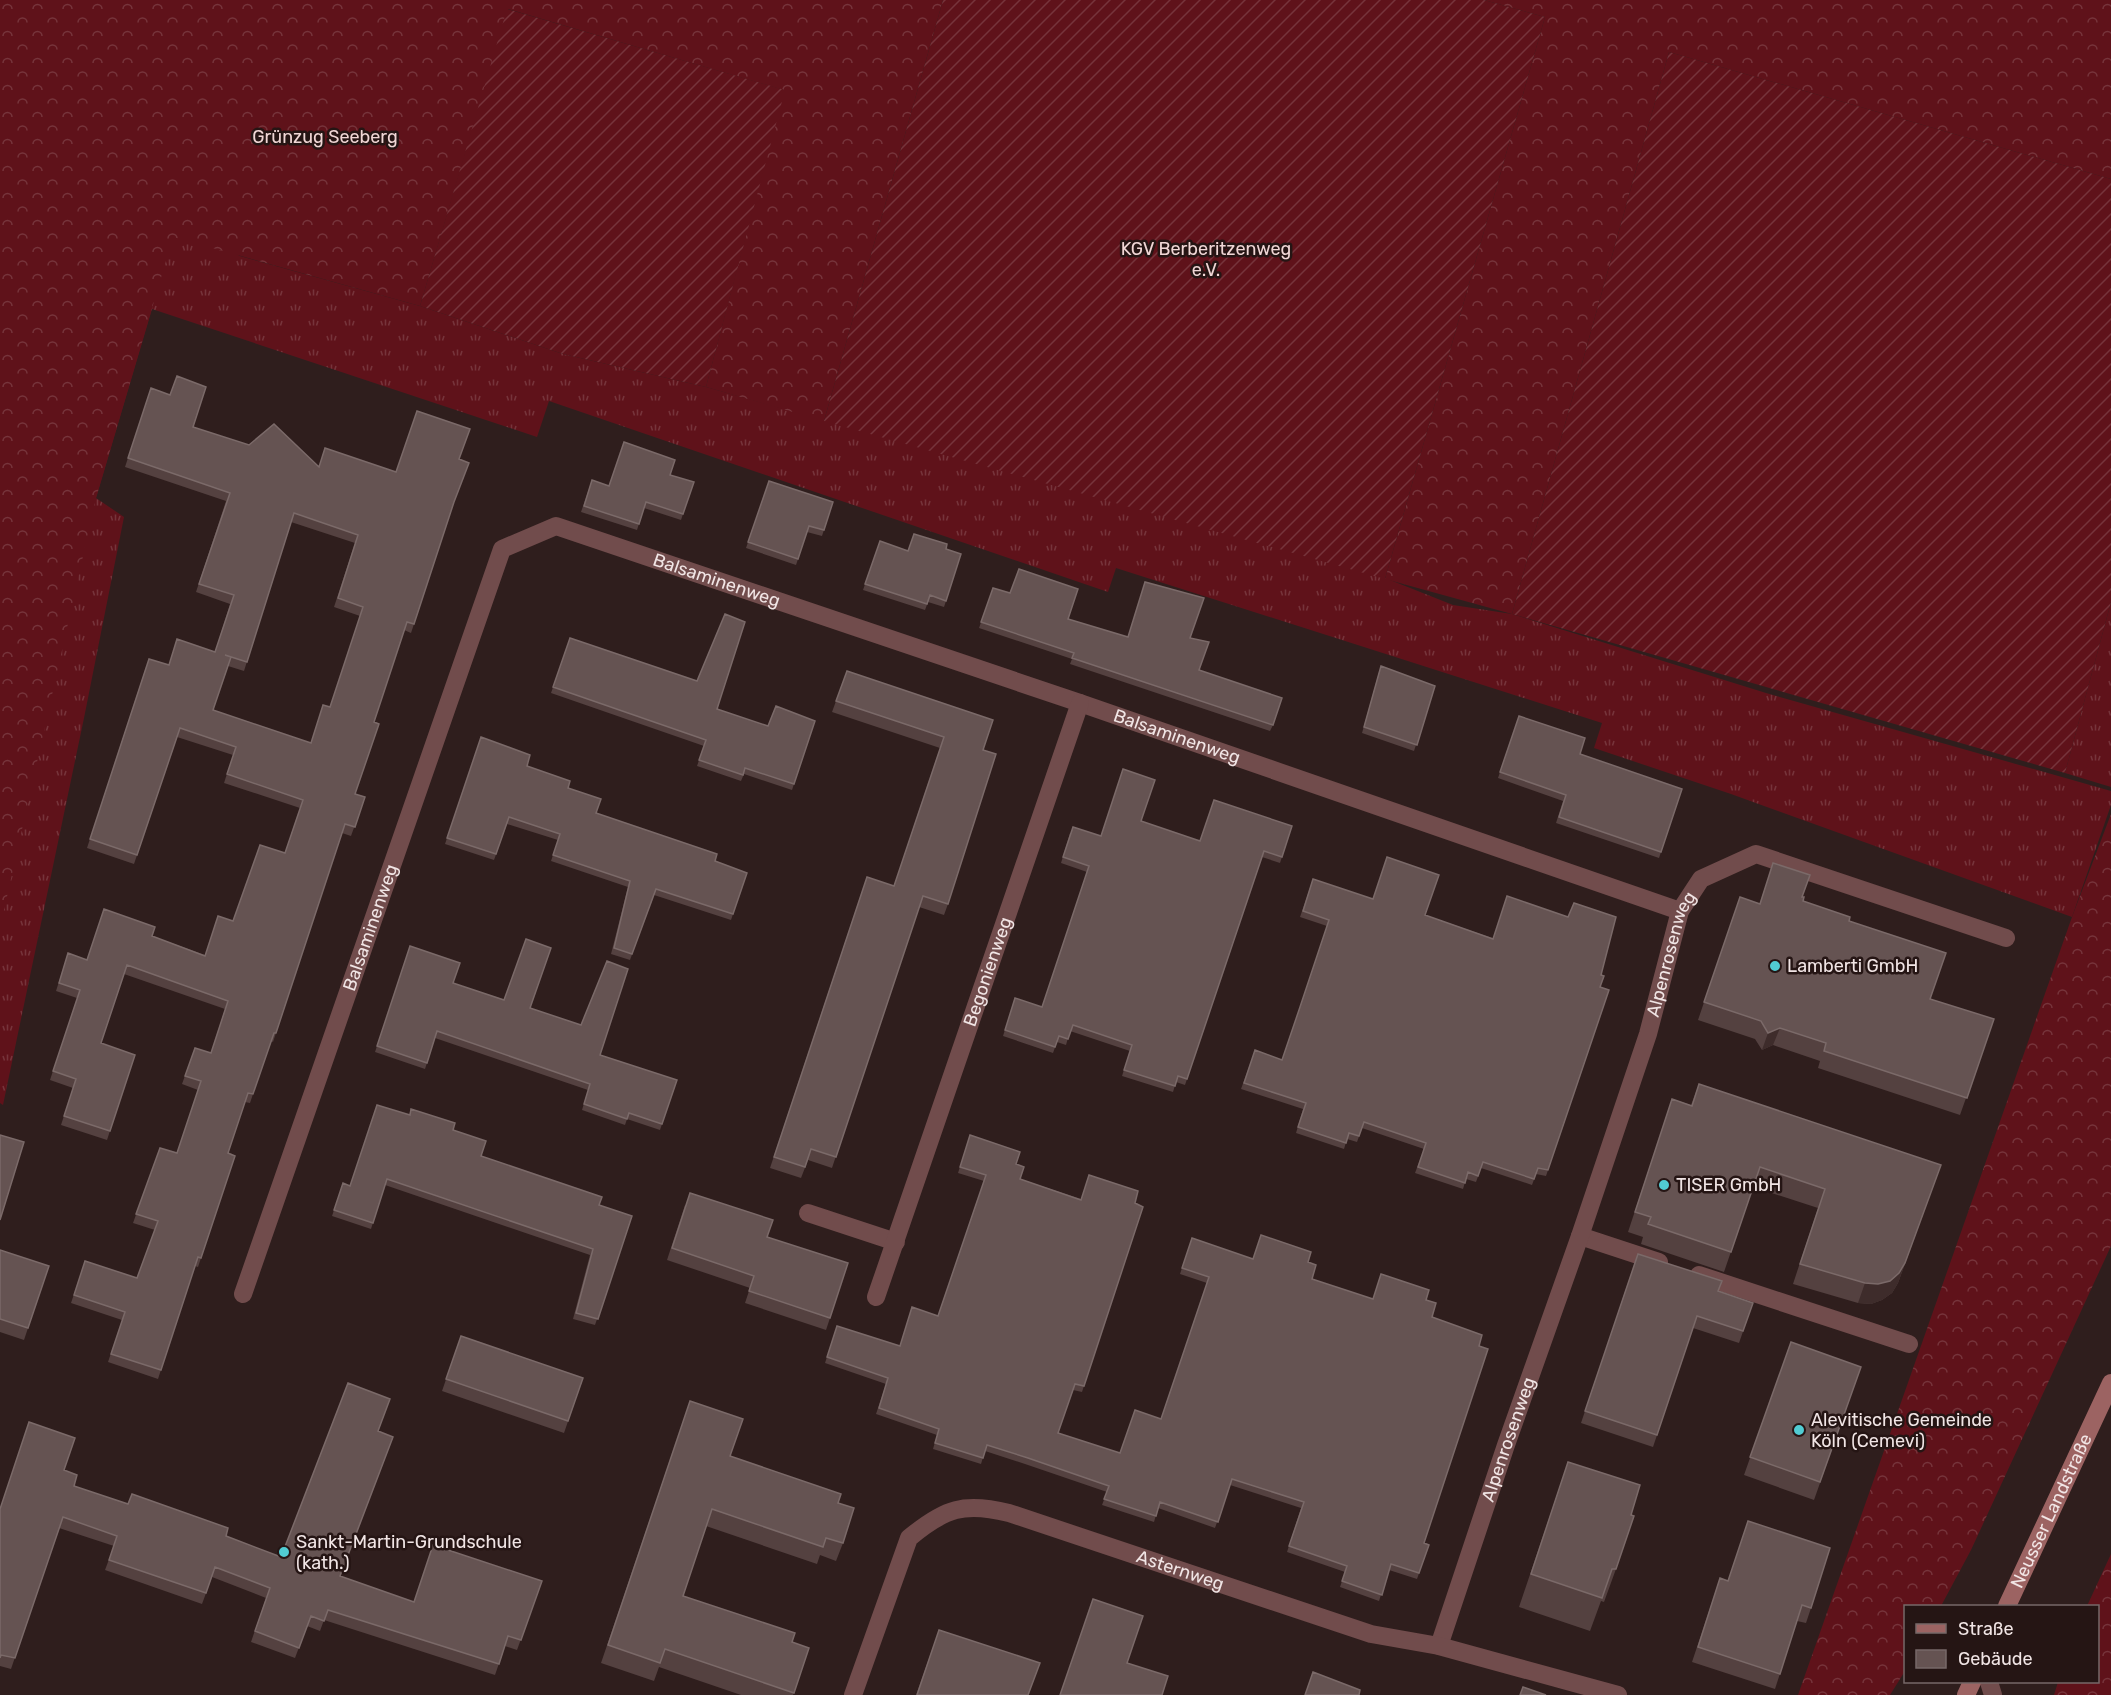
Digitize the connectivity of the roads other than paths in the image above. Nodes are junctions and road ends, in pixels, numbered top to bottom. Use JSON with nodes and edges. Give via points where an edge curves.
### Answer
{"nodes":[{"id":1,"x":1080,"y":704,"type":"junction"},
{"id":2,"x":1680,"y":911,"type":"junction"},
{"id":3,"x":2006,"y":938,"type":"dead end"},
{"id":4,"x":808,"y":1213,"type":"dead end"},
{"id":5,"x":1580,"y":1236,"type":"junction"},
{"id":6,"x":896,"y":1242,"type":"junction"},
{"id":7,"x":243,"y":1294,"type":"dead end"},
{"id":8,"x":876,"y":1297,"type":"dead end"},
{"id":9,"x":1909,"y":1344,"type":"dead end"},
{"id":10,"x":2111,"y":1383,"type":"edge"},
{"id":11,"x":2007,"y":1605,"type":"edge"},
{"id":12,"x":1439,"y":1646,"type":"junction"},
{"id":13,"x":853,"y":1695,"type":"edge"},
{"id":14,"x":1618,"y":1695,"type":"edge"}],
"edges":[{"from":1,"to":2,"type":"street","name":"Balsaminenweg"},
{"from":1,"to":6,"type":"street","name":"Begonienweg"},
{"from":1,"to":7,"type":"street","name":"Balsaminenweg","via":[[556,526],[502,549]]},
{"from":2,"to":3,"type":"street","name":"Alpenrosenweg","via":[[1701,879],[1756,854]]},
{"from":2,"to":5,"type":"street","name":"Alpenrosenweg","via":[[1648,1034]]},
{"from":4,"to":6,"type":"street"},
{"from":5,"to":9,"type":"street"},
{"from":5,"to":12,"type":"street","name":"Alpenrosenweg"},
{"from":6,"to":8,"type":"street","name":"Begonienweg"},
{"from":10,"to":11,"type":"main road","name":"Neusser Landstraße"},
{"from":12,"to":13,"type":"street","name":"Asternweg","via":[[1371,1634],[1009,1513],[984,1507],[963,1508],[930,1520],[909,1538]]},
{"from":12,"to":14,"type":"street","name":"Asternweg"}]}
